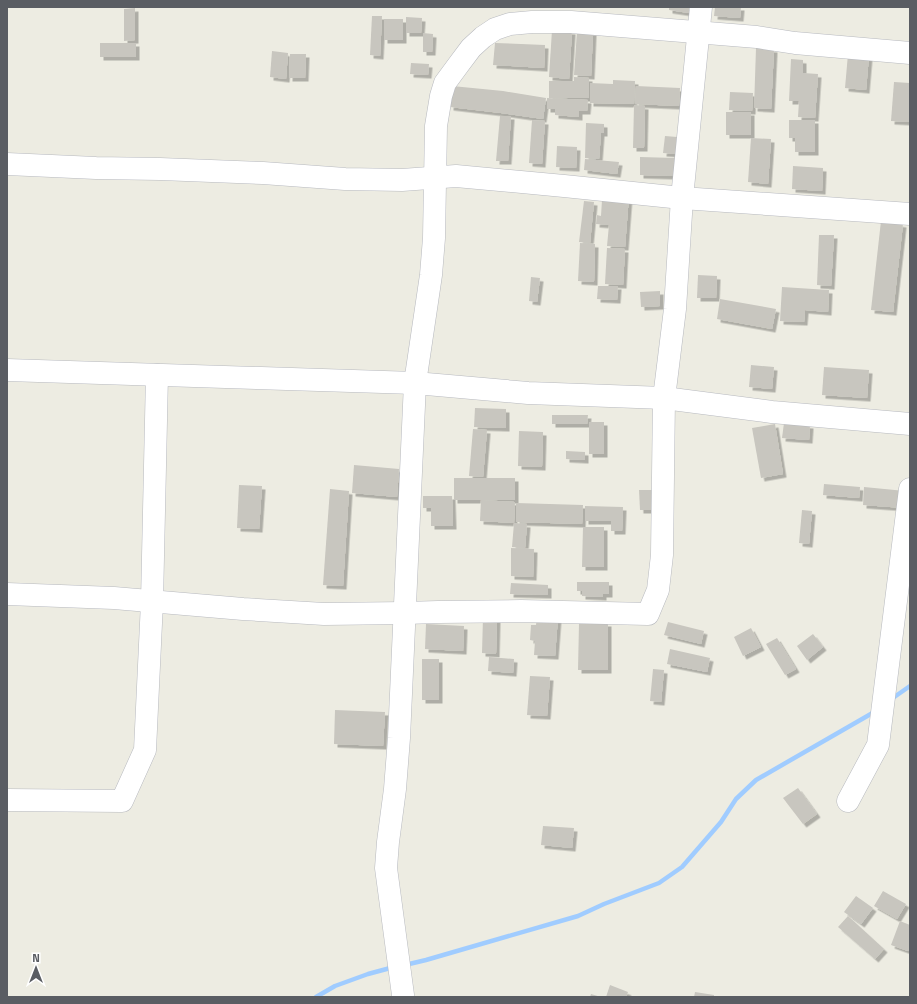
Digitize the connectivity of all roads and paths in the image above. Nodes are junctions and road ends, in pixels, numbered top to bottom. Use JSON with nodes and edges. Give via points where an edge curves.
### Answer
{"nodes":[{"id":1,"x":701,"y":7,"type":"edge"},
{"id":2,"x":698,"y":32,"type":"junction"},
{"id":3,"x":910,"y":53,"type":"edge"},
{"id":4,"x":7,"y":164,"type":"edge"},
{"id":5,"x":435,"y":178,"type":"junction"},
{"id":6,"x":682,"y":198,"type":"junction"},
{"id":7,"x":910,"y":214,"type":"edge"},
{"id":8,"x":7,"y":370,"type":"edge"},
{"id":9,"x":157,"y":375,"type":"junction"},
{"id":10,"x":415,"y":383,"type":"junction"},
{"id":11,"x":664,"y":398,"type":"junction"},
{"id":12,"x":910,"y":424,"type":"edge"},
{"id":13,"x":910,"y":489,"type":"edge"},
{"id":14,"x":7,"y":594,"type":"edge"},
{"id":15,"x":152,"y":602,"type":"junction"},
{"id":16,"x":405,"y":613,"type":"junction"},
{"id":17,"x":7,"y":800,"type":"edge"},
{"id":18,"x":848,"y":801,"type":"dead end"},
{"id":19,"x":403,"y":995,"type":"dead end"}],
"edges":[{"from":1,"to":2,"type":"street"},
{"from":2,"to":3,"type":"street"},
{"from":2,"to":5,"type":"street","via":[[571,22],[510,24],[494,29],[471,48],[445,83],[436,126]]},
{"from":2,"to":6,"type":"street"},
{"from":4,"to":5,"type":"street","via":[[160,168],[345,179]]},
{"from":5,"to":6,"type":"street","via":[[456,176]]},
{"from":5,"to":10,"type":"street","via":[[431,275]]},
{"from":6,"to":7,"type":"street"},
{"from":6,"to":11,"type":"street","via":[[675,309]]},
{"from":8,"to":9,"type":"street"},
{"from":9,"to":10,"type":"street"},
{"from":9,"to":15,"type":"street"},
{"from":10,"to":11,"type":"street","via":[[528,393]]},
{"from":10,"to":16,"type":"street"},
{"from":11,"to":12,"type":"street","via":[[772,412]]},
{"from":11,"to":16,"type":"street","via":[[662,554],[658,590],[648,614],[521,611]]},
{"from":13,"to":18,"type":"street","via":[[878,745]]},
{"from":14,"to":15,"type":"street"},
{"from":15,"to":16,"type":"street","via":[[324,614]]},
{"from":15,"to":17,"type":"street","via":[[146,750],[122,801]]},
{"from":16,"to":19,"type":"street","via":[[395,789],[386,868]]}]}
